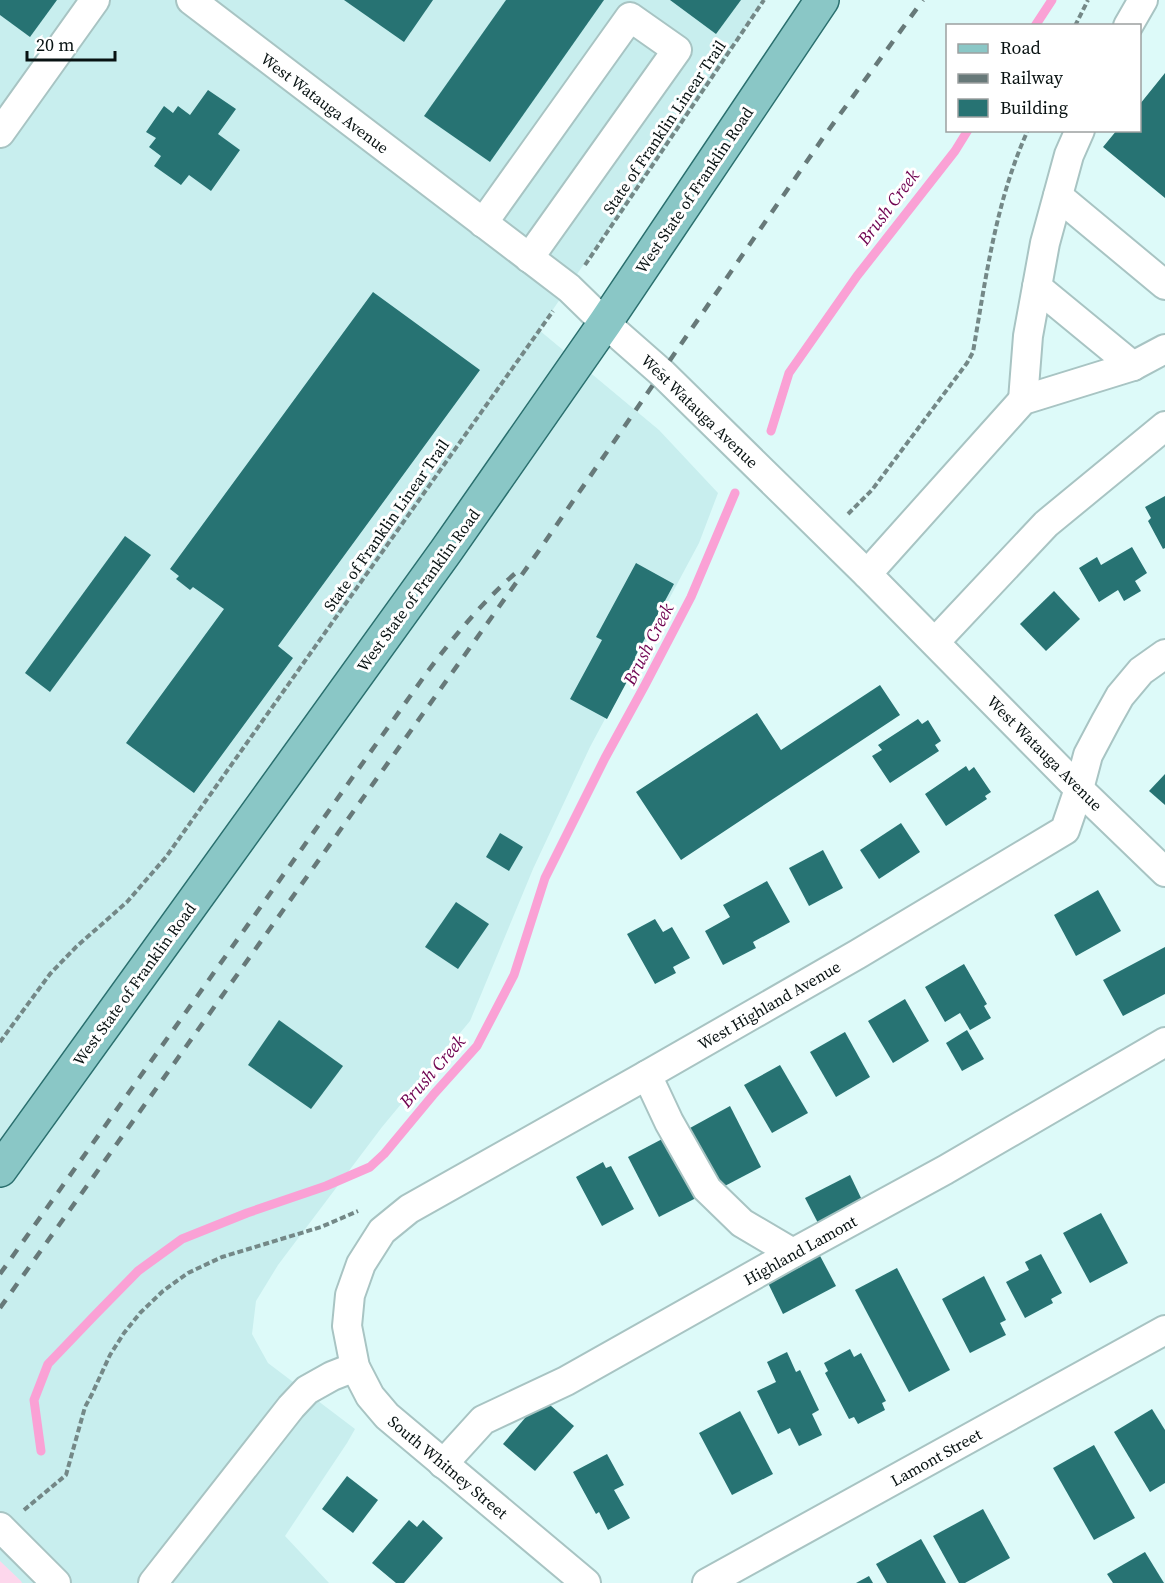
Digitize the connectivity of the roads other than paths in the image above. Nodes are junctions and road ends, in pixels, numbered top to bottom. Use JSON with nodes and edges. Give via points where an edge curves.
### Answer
{"nodes":[{"id":1,"x":95,"y":0,"type":"edge"},
{"id":2,"x":191,"y":0,"type":"edge"},
{"id":3,"x":822,"y":0,"type":"edge"},
{"id":4,"x":1143,"y":0,"type":"edge"},
{"id":5,"x":1129,"y":24,"type":"edge"},
{"id":6,"x":1079,"y":132,"type":"edge"},
{"id":7,"x":0,"y":133,"type":"edge"},
{"id":8,"x":1058,"y":196,"type":"junction"},
{"id":9,"x":483,"y":224,"type":"junction"},
{"id":10,"x":529,"y":258,"type":"junction"},
{"id":11,"x":1165,"y":285,"type":"edge"},
{"id":12,"x":1037,"y":287,"type":"junction"},
{"id":13,"x":605,"y":323,"type":"junction"},
{"id":14,"x":1165,"y":350,"type":"edge"},
{"id":15,"x":1133,"y":366,"type":"junction"},
{"id":16,"x":1023,"y":400,"type":"junction"},
{"id":17,"x":1165,"y":426,"type":"edge"},
{"id":18,"x":867,"y":574,"type":"junction"},
{"id":19,"x":934,"y":642,"type":"junction"},
{"id":20,"x":1165,"y":654,"type":"edge"},
{"id":21,"x":1079,"y":789,"type":"junction"},
{"id":22,"x":1165,"y":872,"type":"edge"},
{"id":23,"x":1165,"y":1042,"type":"edge"},
{"id":24,"x":647,"y":1075,"type":"junction"},
{"id":25,"x":0,"y":1170,"type":"edge"},
{"id":26,"x":793,"y":1253,"type":"junction"},
{"id":27,"x":346,"y":1326,"type":"joint"},
{"id":28,"x":1165,"y":1330,"type":"edge"},
{"id":29,"x":355,"y":1367,"type":"junction"},
{"id":30,"x":443,"y":1464,"type":"junction"},
{"id":31,"x":0,"y":1527,"type":"edge"},
{"id":32,"x":56,"y":1583,"type":"edge"},
{"id":33,"x":153,"y":1583,"type":"edge"},
{"id":34,"x":586,"y":1583,"type":"edge"},
{"id":35,"x":707,"y":1583,"type":"edge"}],
"edges":[{"from":1,"to":7,"type":"street"},
{"from":2,"to":9,"type":"street","name":"West Watauga Avenue"},
{"from":3,"to":13,"type":"main road","name":"West State of Franklin Road"},
{"from":4,"to":5,"type":"street"},
{"from":6,"to":8,"type":"street"},
{"from":8,"to":11,"type":"street"},
{"from":8,"to":12,"type":"street"},
{"from":9,"to":10,"type":"street","name":"West Watauga Avenue"},
{"from":9,"to":10,"type":"street","via":[[630,17],[677,50]]},
{"from":10,"to":13,"type":"street","name":"West Watauga Avenue","via":[[569,288]]},
{"from":12,"to":15,"type":"street"},
{"from":12,"to":16,"type":"street"},
{"from":13,"to":18,"type":"street","name":"West Watauga Avenue","via":[[662,373]]},
{"from":13,"to":25,"type":"main road","name":"West State of Franklin Road","via":[[446,551]]},
{"from":14,"to":15,"type":"street"},
{"from":15,"to":16,"type":"street"},
{"from":16,"to":18,"type":"street"},
{"from":17,"to":19,"type":"street","via":[[1046,524]]},
{"from":18,"to":19,"type":"street","name":"West Watauga Avenue"},
{"from":19,"to":21,"type":"street","name":"West Watauga Avenue"},
{"from":20,"to":21,"type":"street","name":"West Highland Avenue","via":[[1141,671],[1120,696],[1088,755]]},
{"from":21,"to":22,"type":"street","name":"West Watauga Avenue"},
{"from":21,"to":24,"type":"street","name":"West Highland Avenue","via":[[1065,830]]},
{"from":23,"to":26,"type":"street","name":"Highland Lamont"},
{"from":24,"to":26,"type":"street","via":[[707,1189],[742,1223]]},
{"from":24,"to":27,"type":"street","name":"West Highland Avenue","via":[[409,1209],[382,1231],[361,1264],[350,1295]]},
{"from":26,"to":30,"type":"street","name":"Highland Lamont","via":[[566,1381],[483,1420]]},
{"from":27,"to":29,"type":"street","name":"South Whitney Street"},
{"from":28,"to":35,"type":"street","name":"Lamont Street"},
{"from":29,"to":30,"type":"street","name":"South Whitney Street","via":[[370,1396],[387,1416]]},
{"from":29,"to":33,"type":"street","via":[[307,1390],[291,1407]]},
{"from":30,"to":34,"type":"street","name":"South Whitney Street"},
{"from":31,"to":32,"type":"street"}]}
